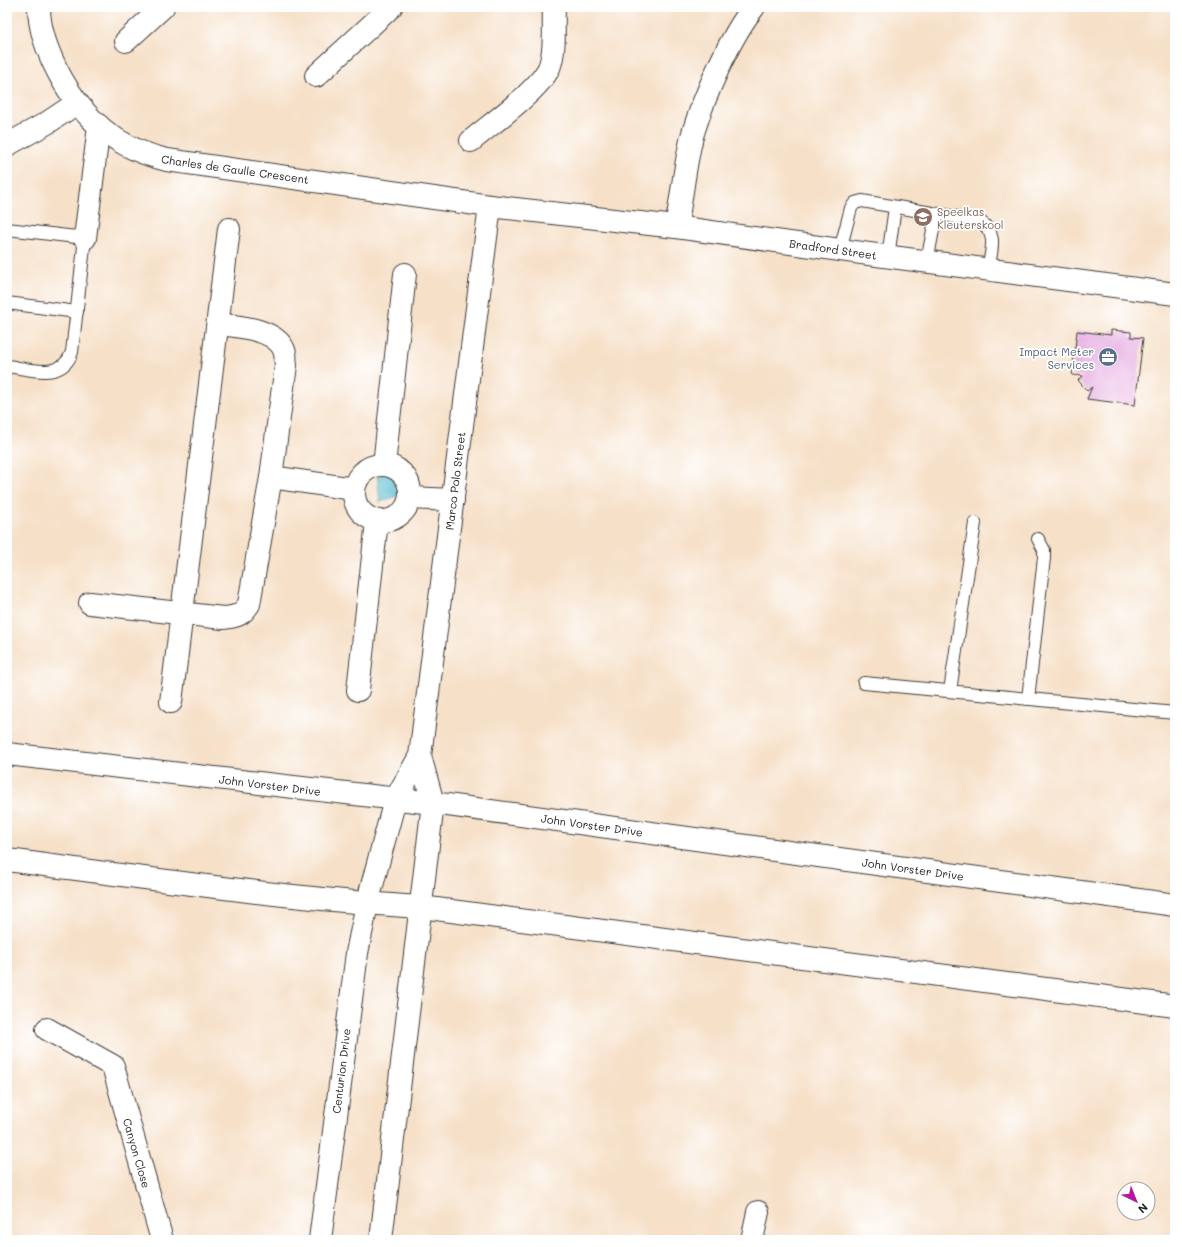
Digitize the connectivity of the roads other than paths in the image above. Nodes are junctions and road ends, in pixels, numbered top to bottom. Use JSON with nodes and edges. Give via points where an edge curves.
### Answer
{"nodes":[{"id":1,"x":39,"y":7,"type":"edge"},
{"id":2,"x":163,"y":7,"type":"edge"},
{"id":3,"x":391,"y":7,"type":"edge"},
{"id":4,"x":554,"y":7,"type":"edge"},
{"id":5,"x":754,"y":7,"type":"edge"},
{"id":6,"x":126,"y":41,"type":"dead end"},
{"id":7,"x":316,"y":76,"type":"dead end"},
{"id":8,"x":77,"y":103,"type":"junction"},
{"id":9,"x":99,"y":126,"type":"junction"},
{"id":10,"x":471,"y":141,"type":"dead end"},
{"id":11,"x":7,"y":144,"type":"edge"},
{"id":12,"x":490,"y":206,"type":"junction"},
{"id":13,"x":895,"y":207,"type":"junction"},
{"id":14,"x":936,"y":214,"type":"junction"},
{"id":15,"x":676,"y":227,"type":"junction"},
{"id":16,"x":7,"y":229,"type":"edge"},
{"id":17,"x":229,"y":229,"type":"dead end"},
{"id":18,"x":85,"y":238,"type":"junction"},
{"id":19,"x":840,"y":250,"type":"junction"},
{"id":20,"x":888,"y":257,"type":"junction"},
{"id":21,"x":927,"y":262,"type":"junction"},
{"id":22,"x":988,"y":270,"type":"junction"},
{"id":23,"x":405,"y":274,"type":"dead end"},
{"id":24,"x":1175,"y":294,"type":"edge"},
{"id":25,"x":7,"y":303,"type":"edge"},
{"id":26,"x":77,"y":312,"type":"junction"},
{"id":27,"x":218,"y":324,"type":"junction"},
{"id":28,"x":7,"y":366,"type":"edge"},
{"id":29,"x":384,"y":465,"type":"junction"},
{"id":30,"x":271,"y":477,"type":"junction"},
{"id":31,"x":354,"y":489,"type":"junction"},
{"id":32,"x":410,"y":498,"type":"junction"},
{"id":33,"x":453,"y":500,"type":"junction"},
{"id":34,"x":378,"y":521,"type":"junction"},
{"id":35,"x":975,"y":523,"type":"dead end"},
{"id":36,"x":1038,"y":538,"type":"dead end"},
{"id":37,"x":90,"y":603,"type":"dead end"},
{"id":38,"x":182,"y":613,"type":"junction"},
{"id":39,"x":864,"y":683,"type":"dead end"},
{"id":40,"x":358,"y":690,"type":"dead end"},
{"id":41,"x":950,"y":691,"type":"junction"},
{"id":42,"x":1028,"y":698,"type":"junction"},
{"id":43,"x":171,"y":702,"type":"dead end"},
{"id":44,"x":1175,"y":713,"type":"edge"},
{"id":45,"x":7,"y":754,"type":"edge"},
{"id":46,"x":420,"y":756,"type":"junction"},
{"id":47,"x":395,"y":800,"type":"junction"},
{"id":48,"x":433,"y":803,"type":"junction"},
{"id":49,"x":7,"y":860,"type":"edge"},
{"id":50,"x":367,"y":904,"type":"junction"},
{"id":51,"x":1175,"y":905,"type":"edge"},
{"id":52,"x":421,"y":907,"type":"junction"},
{"id":53,"x":1175,"y":1006,"type":"edge"},
{"id":54,"x":47,"y":1029,"type":"dead end"},
{"id":55,"x":758,"y":1212,"type":"dead end"},
{"id":56,"x":162,"y":1240,"type":"edge"},
{"id":57,"x":320,"y":1240,"type":"edge"},
{"id":58,"x":381,"y":1240,"type":"edge"},
{"id":59,"x":752,"y":1240,"type":"edge"}],
"edges":[{"from":1,"to":8,"type":"street","name":"Charles de Gaulle Crescent","via":[[43,40],[68,91]]},
{"from":2,"to":6,"type":"street"},
{"from":3,"to":7,"type":"street"},
{"from":4,"to":10,"type":"street","via":[[549,68],[529,92]]},
{"from":5,"to":15,"type":"street","via":[[735,35],[693,134]]},
{"from":8,"to":9,"type":"street","name":"Charles de Gaulle Crescent"},
{"from":8,"to":11,"type":"street","via":[[47,123]]},
{"from":9,"to":12,"type":"street","name":"Charles de Gaulle Crescent","via":[[134,150],[167,160]]},
{"from":9,"to":18,"type":"street"},
{"from":12,"to":15,"type":"street","name":"Bradford Street"},
{"from":12,"to":33,"type":"street","name":"Marco Polo Street"},
{"from":13,"to":14,"type":"lane"},
{"from":13,"to":19,"type":"lane","via":[[862,201],[855,203],[848,216]]},
{"from":13,"to":20,"type":"lane"},
{"from":14,"to":21,"type":"lane"},
{"from":14,"to":22,"type":"lane","via":[[979,221],[987,226],[992,240]]},
{"from":15,"to":19,"type":"street","name":"Bradford Street"},
{"from":16,"to":18,"type":"lane"},
{"from":17,"to":27,"type":"street"},
{"from":18,"to":26,"type":"lane"},
{"from":19,"to":20,"type":"street","name":"Bradford Street"},
{"from":20,"to":21,"type":"street","name":"Bradford Street"},
{"from":21,"to":22,"type":"street","name":"Bradford Street"},
{"from":22,"to":24,"type":"street","name":"Bradford Street"},
{"from":23,"to":29,"type":"street"},
{"from":25,"to":26,"type":"lane"},
{"from":26,"to":28,"type":"lane","via":[[72,352],[69,362],[63,368],[53,371]]},
{"from":27,"to":30,"type":"street","via":[[254,329],[274,338],[285,351],[286,366]]},
{"from":27,"to":38,"type":"street"},
{"from":29,"to":31,"type":"street","via":[[366,470],[358,478]]},
{"from":29,"to":32,"type":"street","via":[[397,469],[406,477],[410,487]]},
{"from":30,"to":31,"type":"street"},
{"from":30,"to":38,"type":"street","via":[[249,604],[243,613],[235,617]]},
{"from":31,"to":34,"type":"street","via":[[359,510],[367,518]]},
{"from":32,"to":33,"type":"street"},
{"from":32,"to":34,"type":"street","via":[[399,516],[389,521]]},
{"from":33,"to":46,"type":"street","name":"Marco Polo Street"},
{"from":34,"to":40,"type":"street"},
{"from":35,"to":41,"type":"lane"},
{"from":36,"to":42,"type":"lane","via":[[1044,550],[1044,558]]},
{"from":37,"to":38,"type":"street"},
{"from":38,"to":43,"type":"street"},
{"from":39,"to":41,"type":"lane"},
{"from":41,"to":42,"type":"lane"},
{"from":42,"to":44,"type":"lane"},
{"from":45,"to":47,"type":"street","name":"John Vorster Drive"},
{"from":46,"to":47,"type":"street","name":"Marco Polo Street"},
{"from":46,"to":48,"type":"street","name":"Marco Polo Street"},
{"from":47,"to":48,"type":"street","name":"John Vorster Drive"},
{"from":47,"to":50,"type":"street","name":"Centurion Drive"},
{"from":48,"to":51,"type":"street","name":"John Vorster Drive"},
{"from":48,"to":52,"type":"street"},
{"from":49,"to":50,"type":"street"},
{"from":50,"to":52,"type":"street"},
{"from":50,"to":57,"type":"street","name":"Centurion Drive","via":[[357,953]]},
{"from":52,"to":53,"type":"street"},
{"from":52,"to":58,"type":"street"},
{"from":54,"to":56,"type":"street","name":"Canyon Close","via":[[113,1066]]},
{"from":55,"to":59,"type":"street"}]}
